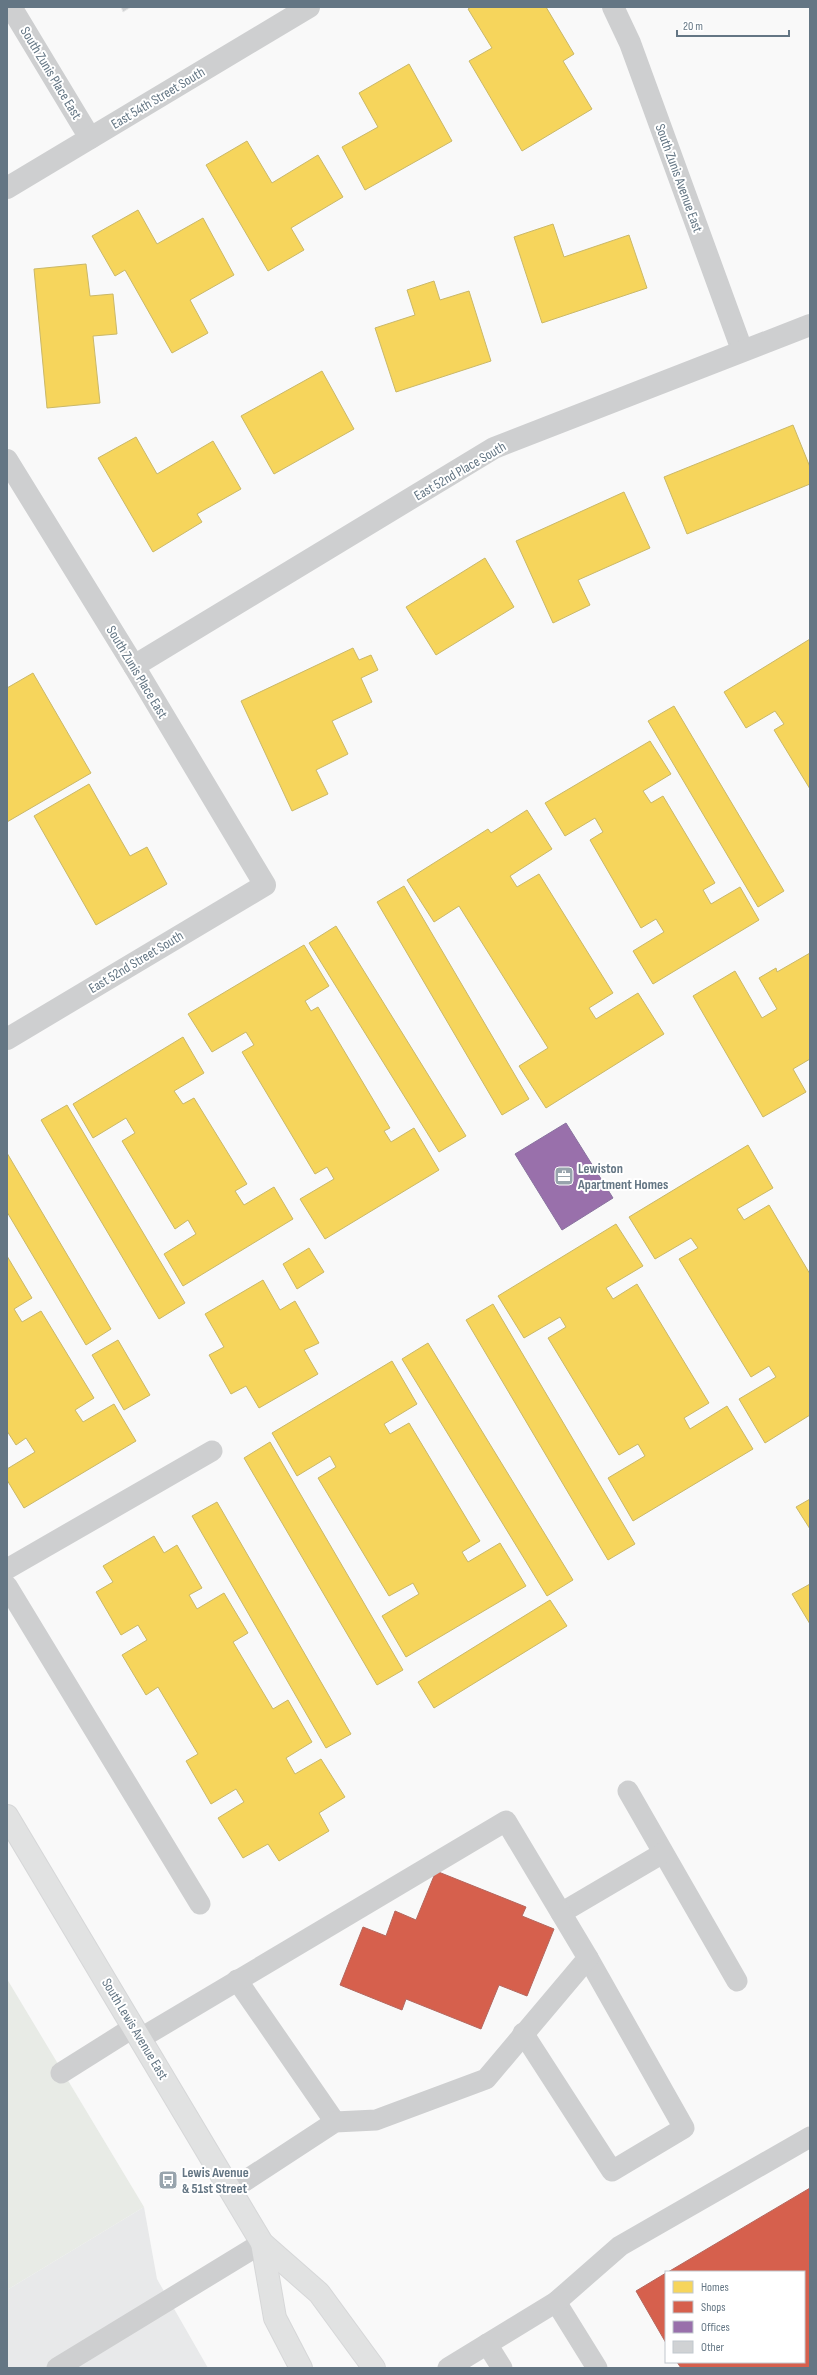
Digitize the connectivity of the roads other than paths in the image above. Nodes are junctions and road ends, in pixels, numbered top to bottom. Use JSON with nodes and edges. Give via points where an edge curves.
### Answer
{"nodes":[{"id":1,"x":11,"y":7,"type":"edge"},
{"id":2,"x":309,"y":7,"type":"edge"},
{"id":3,"x":613,"y":7,"type":"edge"},
{"id":4,"x":90,"y":138,"type":"junction"},
{"id":5,"x":7,"y":188,"type":"edge"},
{"id":6,"x":810,"y":325,"type":"edge"},
{"id":7,"x":742,"y":350,"type":"junction"},
{"id":8,"x":7,"y":460,"type":"edge"},
{"id":9,"x":134,"y":666,"type":"junction"},
{"id":10,"x":264,"y":885,"type":"joint"},
{"id":11,"x":7,"y":1039,"type":"edge"},
{"id":12,"x":212,"y":1451,"type":"dead end"},
{"id":13,"x":7,"y":1568,"type":"edge"},
{"id":14,"x":7,"y":1586,"type":"edge"},
{"id":15,"x":628,"y":1791,"type":"dead end"},
{"id":16,"x":7,"y":1816,"type":"edge"},
{"id":17,"x":663,"y":1853,"type":"junction"},
{"id":18,"x":200,"y":1904,"type":"dead end"},
{"id":19,"x":561,"y":1913,"type":"junction"},
{"id":20,"x":588,"y":1958,"type":"junction"},
{"id":21,"x":237,"y":1980,"type":"junction"},
{"id":22,"x":737,"y":1982,"type":"dead end"},
{"id":23,"x":137,"y":2032,"type":"junction"},
{"id":24,"x":523,"y":2033,"type":"junction"},
{"id":25,"x":61,"y":2073,"type":"dead end"},
{"id":26,"x":335,"y":2122,"type":"junction"},
{"id":27,"x":810,"y":2137,"type":"edge"},
{"id":28,"x":231,"y":2190,"type":"junction"},
{"id":29,"x":262,"y":2243,"type":"junction"},
{"id":30,"x":556,"y":2302,"type":"junction"},
{"id":31,"x":487,"y":2344,"type":"junction"},
{"id":32,"x":87,"y":2360,"type":"edge"},
{"id":33,"x":303,"y":2364,"type":"edge"},
{"id":34,"x":57,"y":2368,"type":"edge"},
{"id":35,"x":374,"y":2368,"type":"edge"},
{"id":36,"x":448,"y":2368,"type":"edge"},
{"id":37,"x":502,"y":2368,"type":"edge"},
{"id":38,"x":597,"y":2368,"type":"edge"}],
"edges":[{"from":1,"to":4,"type":"street","name":"South Zunis Place East"},
{"from":2,"to":4,"type":"street","name":"East 54th Street South"},
{"from":3,"to":7,"type":"street","name":"South Zunis Avenue East","via":[[630,43]]},
{"from":4,"to":5,"type":"street","name":"East 54th Street South"},
{"from":6,"to":7,"type":"street","name":"East 52nd Place South"},
{"from":7,"to":9,"type":"street","name":"East 52nd Place South","via":[[494,448]]},
{"from":8,"to":9,"type":"street","name":"South Zunis Place East"},
{"from":9,"to":10,"type":"street","name":"South Zunis Place East"},
{"from":10,"to":11,"type":"street","name":"East 52nd Street South"},
{"from":12,"to":13,"type":"lane"},
{"from":14,"to":18,"type":"lane"},
{"from":15,"to":17,"type":"lane"},
{"from":16,"to":23,"type":"main road","name":"South Lewis Avenue East"},
{"from":17,"to":19,"type":"lane"},
{"from":17,"to":22,"type":"lane"},
{"from":19,"to":20,"type":"lane"},
{"from":19,"to":21,"type":"lane","via":[[506,1821]]},
{"from":20,"to":24,"type":"lane"},
{"from":20,"to":24,"type":"lane","via":[[684,2128],[612,2171]]},
{"from":21,"to":23,"type":"lane"},
{"from":21,"to":26,"type":"lane"},
{"from":23,"to":25,"type":"lane"},
{"from":23,"to":28,"type":"main road","name":"South Lewis Avenue East"},
{"from":24,"to":26,"type":"lane","via":[[486,2079],[376,2120]]},
{"from":26,"to":28,"type":"lane"},
{"from":27,"to":30,"type":"lane","via":[[620,2246]]},
{"from":28,"to":29,"type":"main road","name":"South Lewis Avenue East"},
{"from":29,"to":32,"type":"lane"},
{"from":29,"to":33,"type":"main road","name":"South Lewis Avenue East","via":[[275,2318]]},
{"from":29,"to":35,"type":"main road","name":"South Lewis Avenue East","via":[[319,2293]]},
{"from":30,"to":31,"type":"lane"},
{"from":30,"to":38,"type":"lane"},
{"from":31,"to":36,"type":"lane"},
{"from":31,"to":37,"type":"lane"},
{"from":32,"to":34,"type":"lane"}]}
